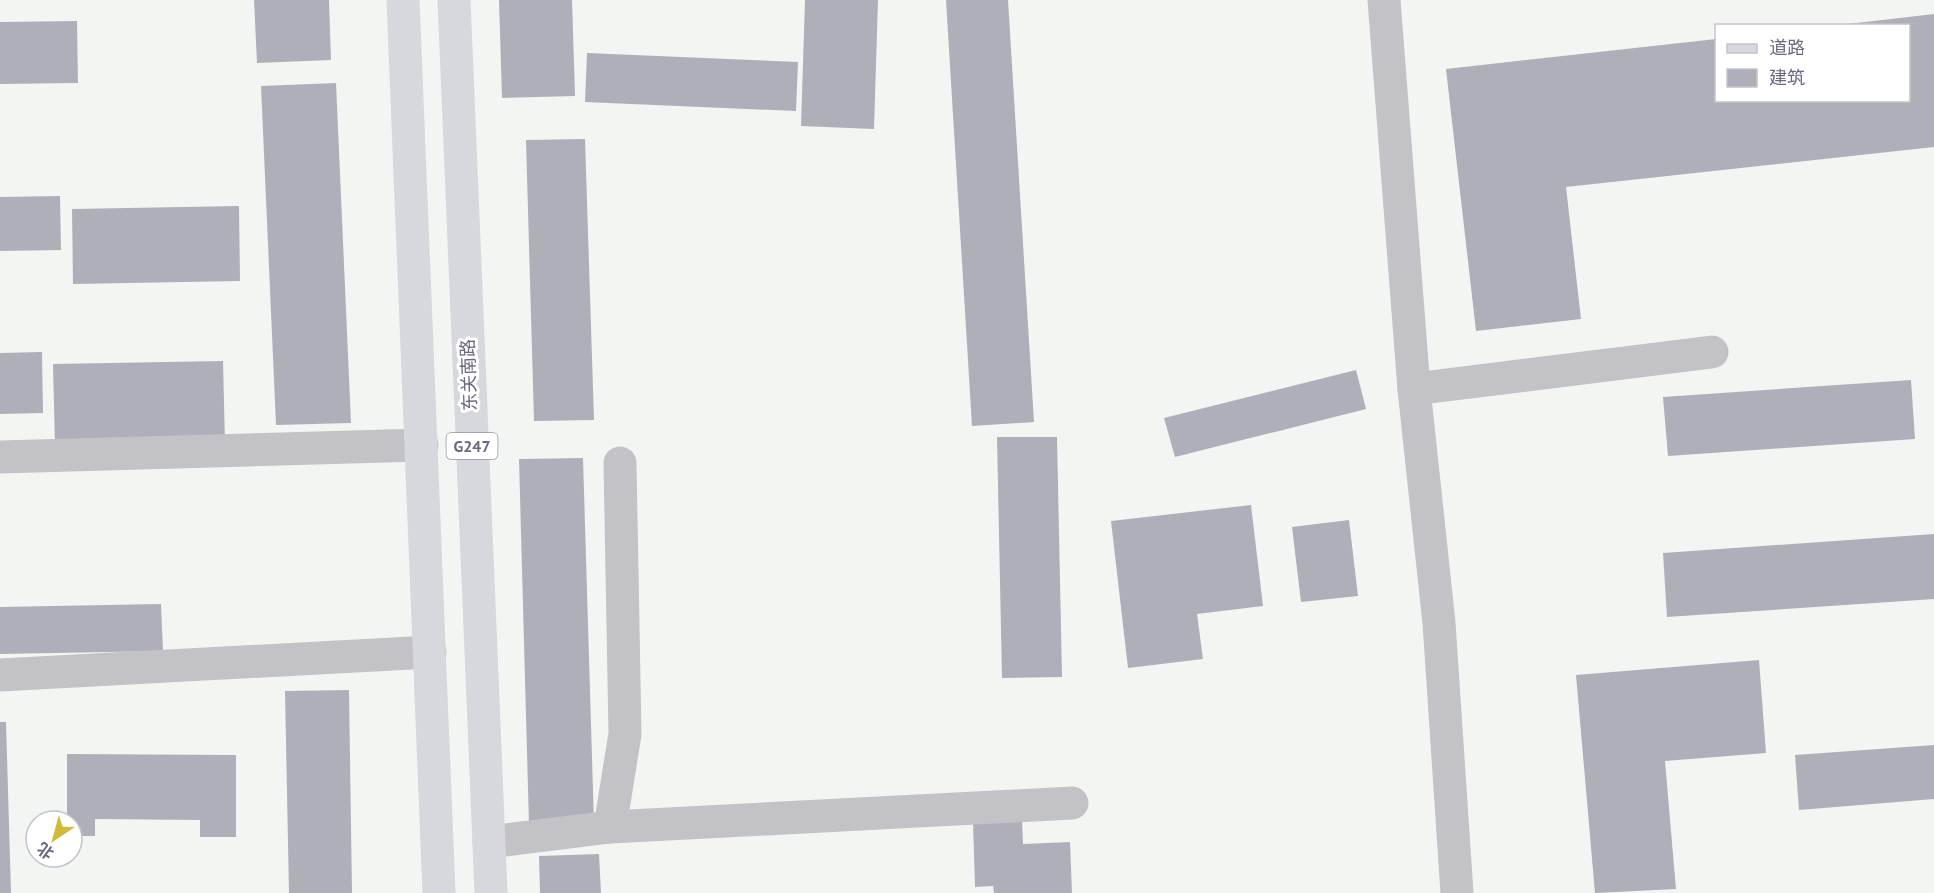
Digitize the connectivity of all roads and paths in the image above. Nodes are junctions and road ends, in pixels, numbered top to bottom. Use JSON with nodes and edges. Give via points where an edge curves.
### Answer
{"nodes":[{"id":1,"x":403,"y":0,"type":"edge"},
{"id":2,"x":454,"y":0,"type":"edge"},
{"id":3,"x":1384,"y":0,"type":"edge"},
{"id":4,"x":1712,"y":352,"type":"dead end"},
{"id":5,"x":1414,"y":389,"type":"junction"},
{"id":6,"x":422,"y":445,"type":"junction"},
{"id":7,"x":0,"y":457,"type":"edge"},
{"id":8,"x":620,"y":462,"type":"dead end"},
{"id":9,"x":430,"y":652,"type":"junction"},
{"id":10,"x":0,"y":675,"type":"edge"},
{"id":11,"x":1072,"y":803,"type":"dead end"},
{"id":12,"x":610,"y":827,"type":"junction"},
{"id":13,"x":489,"y":842,"type":"junction"},
{"id":14,"x":439,"y":893,"type":"edge"},
{"id":15,"x":491,"y":893,"type":"edge"},
{"id":16,"x":1457,"y":893,"type":"edge"}],
"edges":[{"from":1,"to":6,"type":"main road","number":"G247"},
{"from":2,"to":13,"type":"main road","name":"东关南路","number":"G247"},
{"from":3,"to":5,"type":"street"},
{"from":4,"to":5,"type":"street"},
{"from":5,"to":16,"type":"street","via":[[1439,623]]},
{"from":6,"to":7,"type":"street"},
{"from":6,"to":9,"type":"main road","number":"G247"},
{"from":8,"to":12,"type":"street","via":[[625,734]]},
{"from":9,"to":10,"type":"street"},
{"from":9,"to":14,"type":"main road","number":"G247"},
{"from":11,"to":12,"type":"street"},
{"from":12,"to":13,"type":"street"},
{"from":13,"to":15,"type":"main road","name":"东关南路","number":"G247"}]}
